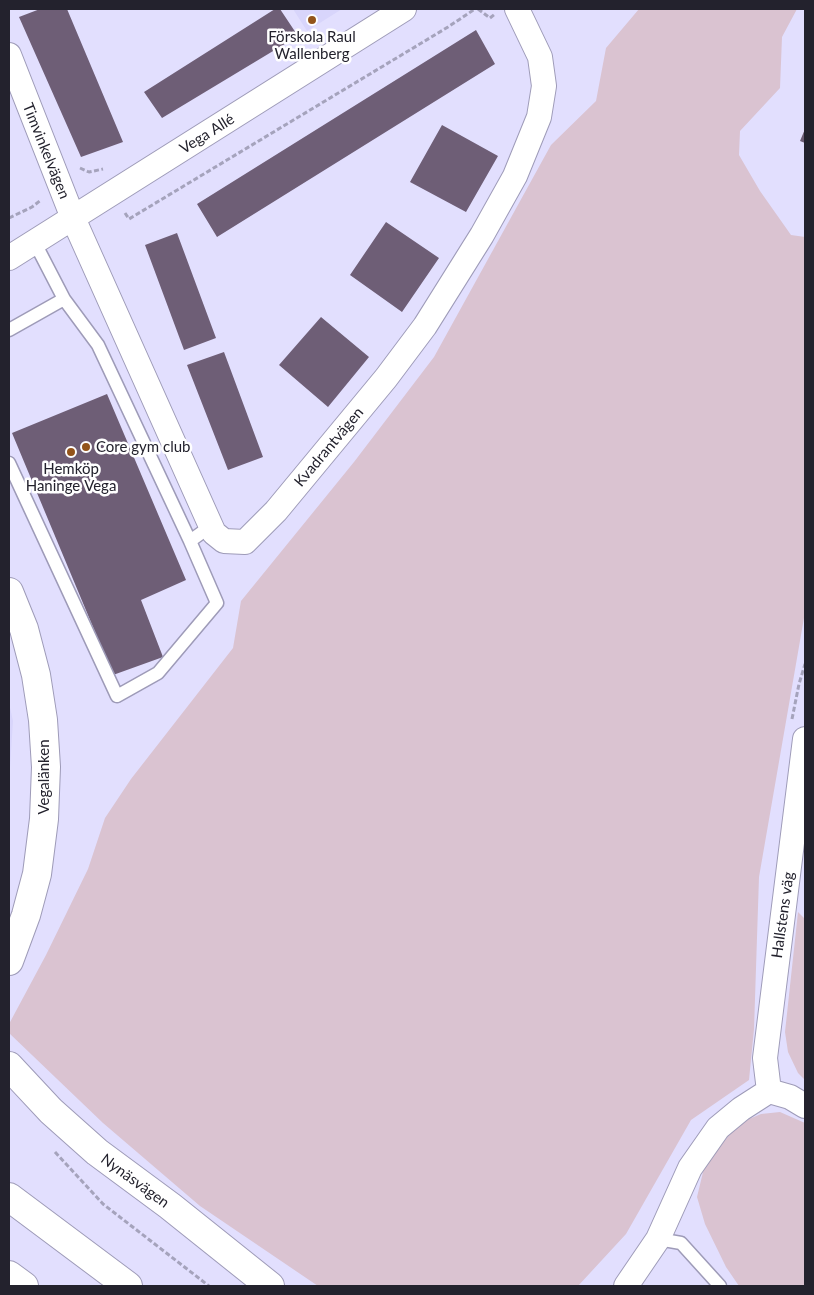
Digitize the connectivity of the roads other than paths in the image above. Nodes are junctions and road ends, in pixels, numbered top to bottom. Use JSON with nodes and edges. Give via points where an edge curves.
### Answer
{"nodes":[{"id":1,"x":404,"y":9,"type":"edge"},
{"id":2,"x":517,"y":9,"type":"edge"},
{"id":3,"x":9,"y":55,"type":"edge"},
{"id":4,"x":73,"y":218,"type":"junction"},
{"id":5,"x":35,"y":243,"type":"junction"},
{"id":6,"x":9,"y":258,"type":"edge"},
{"id":7,"x":64,"y":299,"type":"junction"},
{"id":8,"x":9,"y":330,"type":"edge"},
{"id":9,"x":9,"y":463,"type":"edge"},
{"id":10,"x":211,"y":526,"type":"junction"},
{"id":11,"x":190,"y":541,"type":"junction"},
{"id":12,"x":9,"y":592,"type":"edge"},
{"id":13,"x":799,"y":731,"type":"edge"},
{"id":14,"x":9,"y":961,"type":"edge"},
{"id":15,"x":9,"y":1066,"type":"edge"},
{"id":16,"x":769,"y":1091,"type":"junction"},
{"id":17,"x":805,"y":1106,"type":"edge"},
{"id":18,"x":9,"y":1196,"type":"edge"},
{"id":19,"x":658,"y":1239,"type":"junction"},
{"id":20,"x":9,"y":1276,"type":"edge"},
{"id":21,"x":24,"y":1286,"type":"edge"},
{"id":22,"x":128,"y":1286,"type":"edge"},
{"id":23,"x":270,"y":1286,"type":"edge"},
{"id":24,"x":626,"y":1286,"type":"edge"},
{"id":25,"x":720,"y":1286,"type":"edge"}],
"edges":[{"from":1,"to":4,"type":"street","name":"Vega Allé"},
{"from":2,"to":10,"type":"street","name":"Kvadrantvägen","via":[[540,56],[544,86],[539,117],[529,144],[482,235],[425,326],[386,378],[260,529],[245,542],[224,541]]},
{"from":3,"to":4,"type":"street","name":"Timvinkelvägen"},
{"from":4,"to":5,"type":"street","name":"Vega Allé"},
{"from":4,"to":10,"type":"street","name":"Kvadrantvägen"},
{"from":5,"to":6,"type":"street","name":"Vega Allé"},
{"from":5,"to":7,"type":"lane"},
{"from":7,"to":8,"type":"lane"},
{"from":7,"to":11,"type":"lane","via":[[98,345]]},
{"from":9,"to":11,"type":"lane","via":[[117,696],[158,673],[217,602]]},
{"from":10,"to":11,"type":"lane"},
{"from":12,"to":14,"type":"main road","name":"Vegalänken","via":[[24,629],[36,675],[44,720],[46,767],[37,874]]},
{"from":13,"to":16,"type":"street","name":"Hallstens väg","via":[[765,1058]]},
{"from":15,"to":23,"type":"main road","name":"Nynäsvägen","via":[[51,1111],[97,1152]]},
{"from":16,"to":17,"type":"street"},
{"from":16,"to":19,"type":"street","via":[[718,1128],[690,1168]]},
{"from":18,"to":22,"type":"main road"},
{"from":19,"to":24,"type":"street"},
{"from":19,"to":25,"type":"lane","via":[[681,1243]]},
{"from":20,"to":21,"type":"main road"}]}
